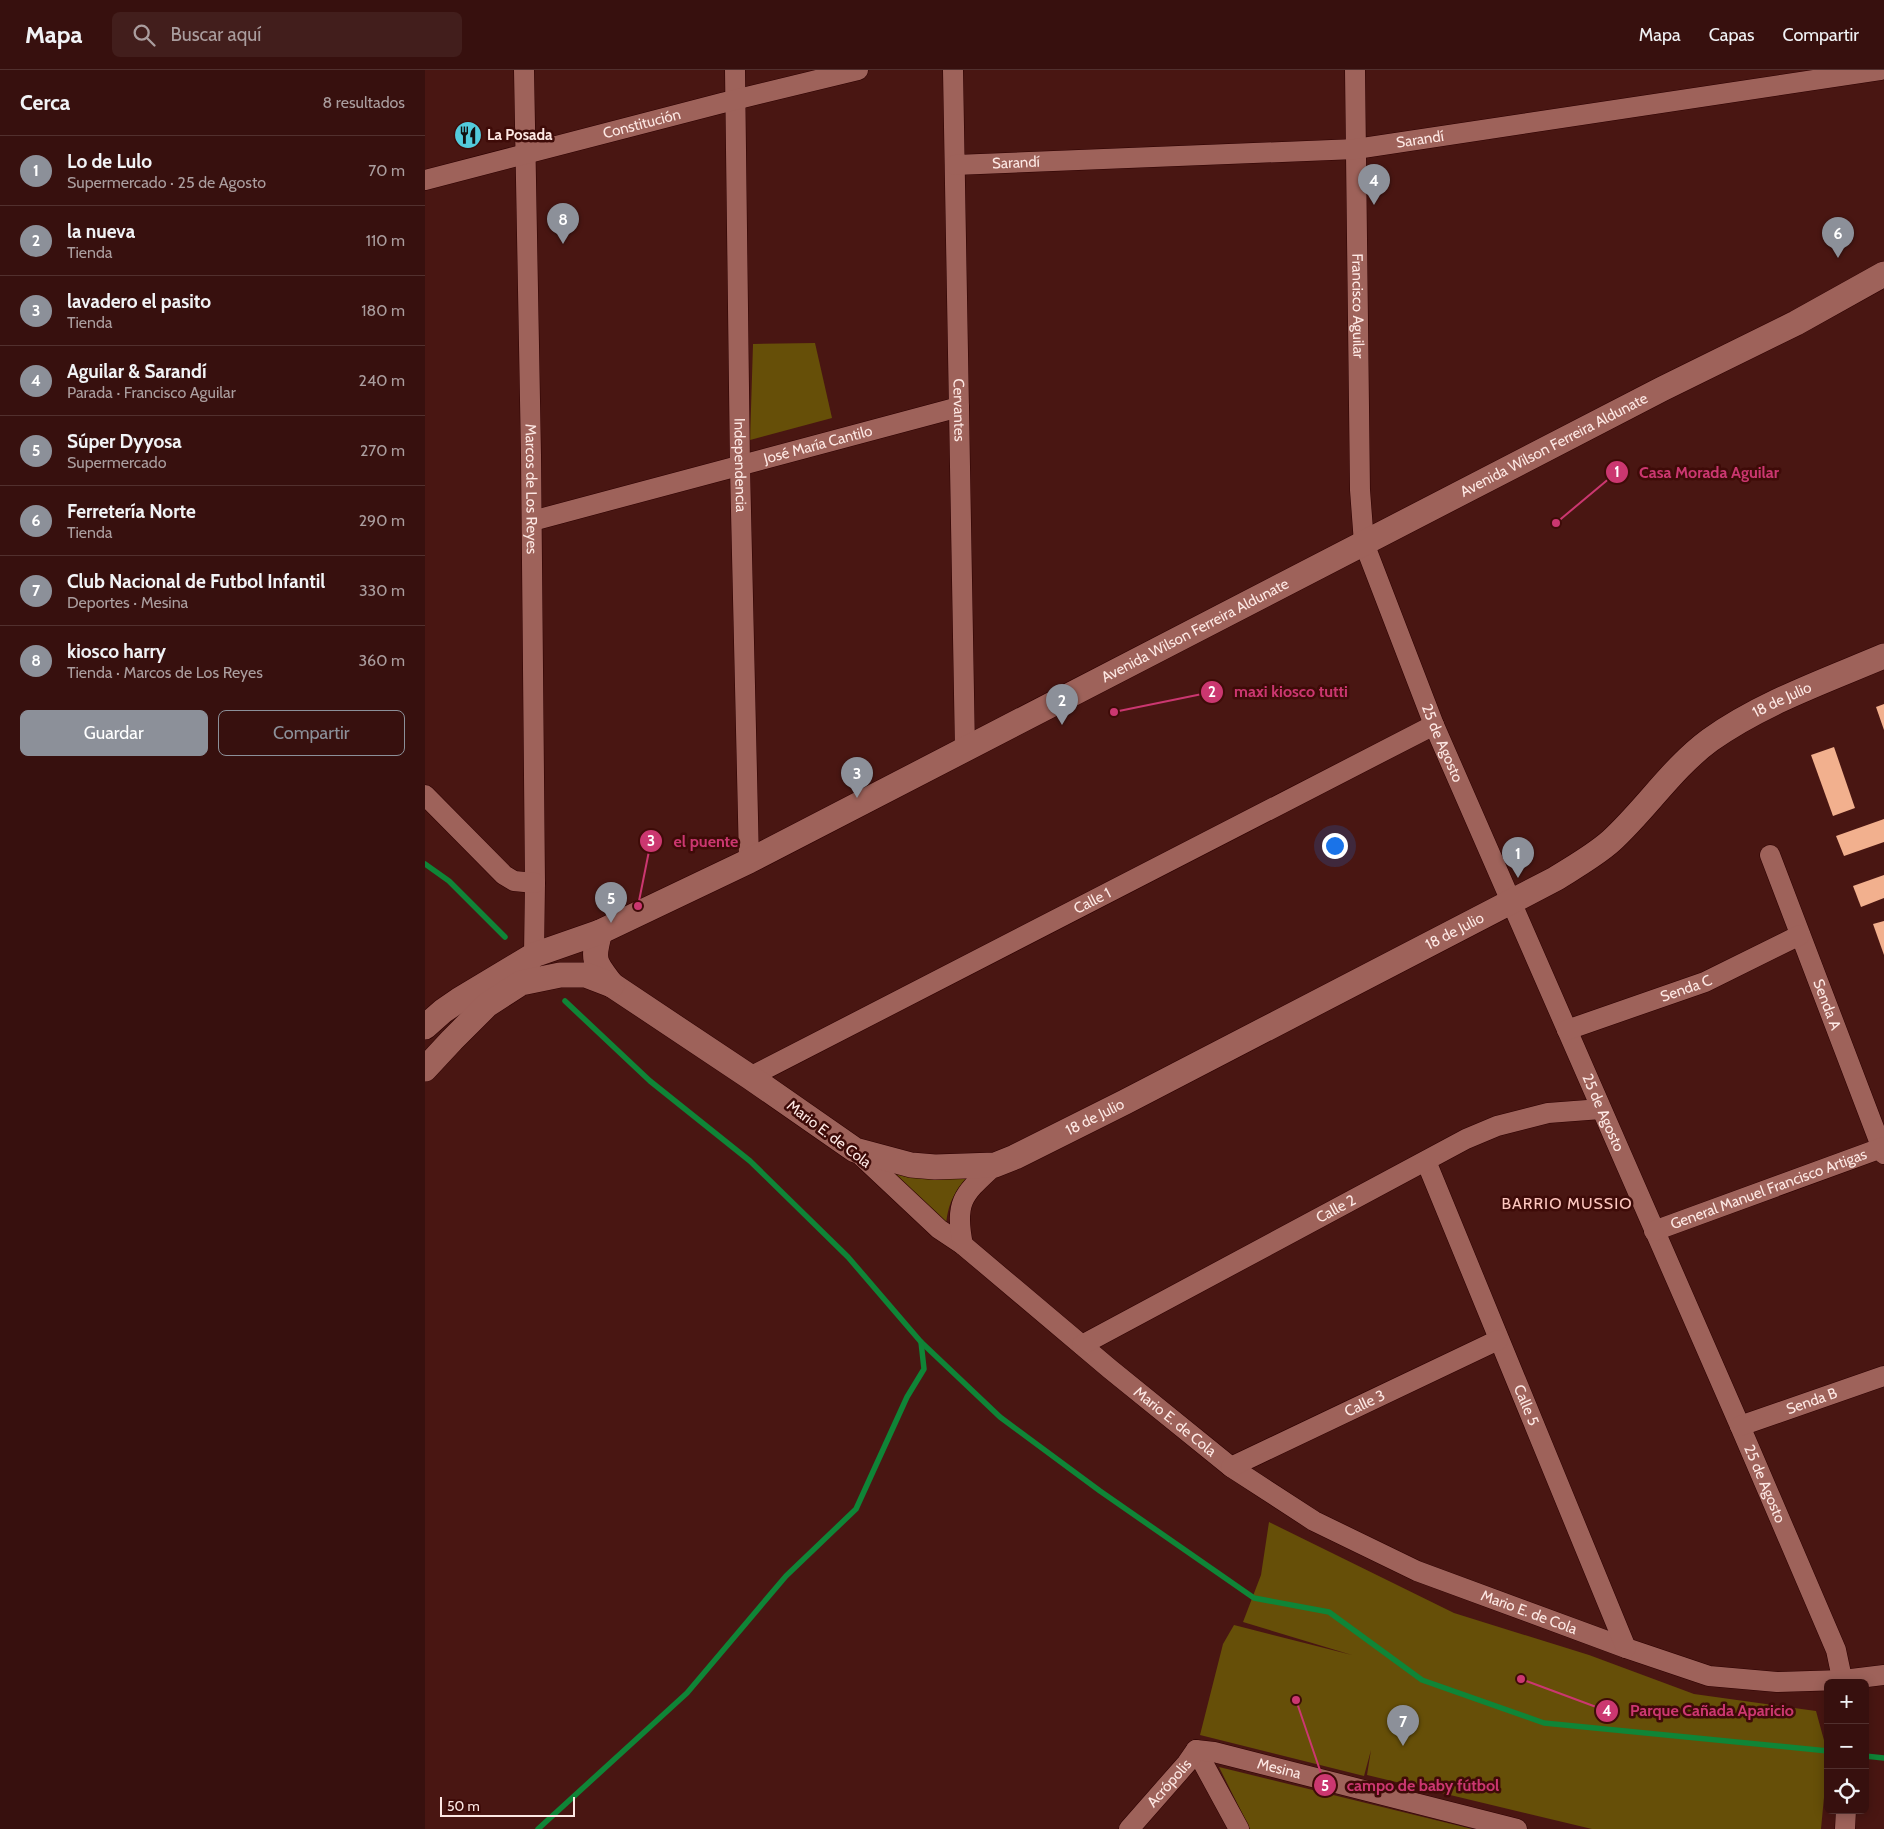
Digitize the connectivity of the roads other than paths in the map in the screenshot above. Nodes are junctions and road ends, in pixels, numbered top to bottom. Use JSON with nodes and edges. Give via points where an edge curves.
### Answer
{"nodes":[{"id":1,"x":524,"y":70,"type":"edge"},
{"id":2,"x":735,"y":70,"type":"edge"},
{"id":3,"x":858,"y":70,"type":"edge"},
{"id":4,"x":953,"y":70,"type":"edge"},
{"id":5,"x":1355,"y":70,"type":"edge"},
{"id":6,"x":1881,"y":70,"type":"edge"},
{"id":7,"x":736,"y":99,"type":"junction"},
{"id":8,"x":1356,"y":149,"type":"junction"},
{"id":9,"x":525,"y":154,"type":"junction"},
{"id":10,"x":955,"y":165,"type":"junction"},
{"id":11,"x":425,"y":180,"type":"edge"},
{"id":12,"x":1884,"y":274,"type":"edge"},
{"id":13,"x":959,"y":408,"type":"junction"},
{"id":14,"x":740,"y":467,"type":"junction"},
{"id":15,"x":532,"y":522,"type":"junction"},
{"id":16,"x":1365,"y":543,"type":"junction"},
{"id":17,"x":1884,"y":656,"type":"edge"},
{"id":18,"x":1434,"y":725,"type":"junction"},
{"id":19,"x":965,"y":750,"type":"junction"},
{"id":20,"x":425,"y":795,"type":"edge"},
{"id":21,"x":1770,"y":855,"type":"dead end"},
{"id":22,"x":749,"y":861,"type":"junction"},
{"id":23,"x":535,"y":883,"type":"junction"},
{"id":24,"x":1513,"y":902,"type":"junction"},
{"id":25,"x":534,"y":909,"type":"junction"},
{"id":26,"x":600,"y":932,"type":"junction"},
{"id":27,"x":1801,"y":935,"type":"junction"},
{"id":28,"x":534,"y":955,"type":"junction"},
{"id":29,"x":490,"y":982,"type":"junction"},
{"id":30,"x":521,"y":983,"type":"junction"},
{"id":31,"x":612,"y":985,"type":"junction"},
{"id":32,"x":425,"y":1027,"type":"edge"},
{"id":33,"x":1567,"y":1030,"type":"junction"},
{"id":34,"x":425,"y":1069,"type":"edge"},
{"id":35,"x":750,"y":1077,"type":"junction"},
{"id":36,"x":1601,"y":1109,"type":"junction"},
{"id":37,"x":1883,"y":1149,"type":"edge"},
{"id":38,"x":855,"y":1150,"type":"junction"},
{"id":39,"x":1425,"y":1161,"type":"junction"},
{"id":40,"x":995,"y":1165,"type":"junction"},
{"id":41,"x":1654,"y":1230,"type":"junction"},
{"id":42,"x":963,"y":1245,"type":"junction"},
{"id":43,"x":1498,"y":1340,"type":"junction"},
{"id":44,"x":1082,"y":1345,"type":"junction"},
{"id":45,"x":1884,"y":1376,"type":"edge"},
{"id":46,"x":1740,"y":1426,"type":"junction"},
{"id":47,"x":1231,"y":1467,"type":"junction"},
{"id":48,"x":1626,"y":1648,"type":"junction"},
{"id":49,"x":1884,"y":1675,"type":"edge"},
{"id":50,"x":1843,"y":1679,"type":"edge"},
{"id":51,"x":1857,"y":1679,"type":"edge"},
{"id":52,"x":1824,"y":1681,"type":"edge"},
{"id":53,"x":1205,"y":1751,"type":"junction"},
{"id":54,"x":1846,"y":1814,"type":"edge"},
{"id":55,"x":1504,"y":1827,"type":"edge"},
{"id":56,"x":1129,"y":1829,"type":"edge"},
{"id":57,"x":1239,"y":1829,"type":"edge"},
{"id":58,"x":1845,"y":1829,"type":"edge"}],
"edges":[{"from":1,"to":9,"type":"street","name":"Marcos de Los Reyes"},
{"from":2,"to":7,"type":"street","name":"Independencia"},
{"from":3,"to":7,"type":"street","name":"Constitución"},
{"from":4,"to":10,"type":"street","name":"Cervantes"},
{"from":5,"to":8,"type":"street","name":"Francisco Aguilar"},
{"from":6,"to":8,"type":"street","name":"Sarandí"},
{"from":7,"to":9,"type":"street","name":"Constitución"},
{"from":7,"to":14,"type":"street","name":"Independencia"},
{"from":8,"to":10,"type":"street","name":"Sarandí"},
{"from":8,"to":16,"type":"street","name":"Francisco Aguilar","via":[[1360,490]]},
{"from":9,"to":11,"type":"street","name":"Constitución"},
{"from":9,"to":15,"type":"street","name":"Marcos de Los Reyes"},
{"from":10,"to":13,"type":"street","name":"Cervantes"},
{"from":12,"to":16,"type":"street","name":"Avenida Wilson Ferreira Aldunate","via":[[1796,323]]},
{"from":13,"to":14,"type":"street","name":"José María Cantilo"},
{"from":13,"to":19,"type":"street","name":"Cervantes"},
{"from":14,"to":15,"type":"street","name":"José María Cantilo"},
{"from":14,"to":22,"type":"street","name":"Independencia"},
{"from":15,"to":23,"type":"street","name":"Marcos de Los Reyes"},
{"from":16,"to":18,"type":"street","name":"25 de Agosto"},
{"from":16,"to":19,"type":"street","name":"Avenida Wilson Ferreira Aldunate"},
{"from":17,"to":24,"type":"street","name":"18 de Julio","via":[[1760,710],[1709,741],[1599,850],[1555,880]]},
{"from":18,"to":24,"type":"street","name":"25 de Agosto"},
{"from":18,"to":35,"type":"street","name":"Calle 1"},
{"from":19,"to":22,"type":"street","name":"Avenida Wilson Ferreira Aldunate"},
{"from":20,"to":23,"type":"street","via":[[504,875],[514,881]]},
{"from":21,"to":27,"type":"street","name":"Senda A"},
{"from":22,"to":26,"type":"street","name":"Avenida Wilson Ferreira Aldunate"},
{"from":23,"to":25,"type":"street","name":"Marcos de Los Reyes"},
{"from":24,"to":33,"type":"street","name":"25 de Agosto"},
{"from":24,"to":40,"type":"street","name":"18 de Julio","via":[[1125,1102]]},
{"from":25,"to":28,"type":"street","name":"Marcos de Los Reyes"},
{"from":25,"to":29,"type":"street","name":"Marcos de Los Reyes","via":[[529,935]]},
{"from":26,"to":28,"type":"street","name":"Avenida Wilson Ferreira Aldunate"},
{"from":26,"to":31,"type":"street","name":"Mario E. de Cola","via":[[594,953],[599,969]]},
{"from":27,"to":33,"type":"street","name":"Senda C","via":[[1705,982]]},
{"from":27,"to":37,"type":"street","name":"Senda A"},
{"from":28,"to":29,"type":"street","name":"Avenida Wilson Ferreira Aldunate"},
{"from":28,"to":30,"type":"street","name":"Marcos de Los Reyes"},
{"from":29,"to":32,"type":"street","name":"Avenida Wilson Ferreira Aldunate","via":[[443,1011]]},
{"from":30,"to":31,"type":"street","via":[[560,975],[585,975]]},
{"from":30,"to":34,"type":"street","via":[[487,1005]]},
{"from":31,"to":35,"type":"street","name":"Mario E. de Cola"},
{"from":33,"to":36,"type":"street","name":"25 de Agosto"},
{"from":35,"to":38,"type":"street","name":"Mario E. de Cola"},
{"from":36,"to":39,"type":"street","name":"Calle 2","via":[[1548,1113],[1497,1126]]},
{"from":36,"to":41,"type":"street","name":"25 de Agosto"},
{"from":37,"to":41,"type":"street","name":"General Manuel Francisco Artigas"},
{"from":38,"to":40,"type":"street","name":"18 de Julio","via":[[911,1165]]},
{"from":38,"to":42,"type":"street","name":"Mario E. de Cola","via":[[939,1228]]},
{"from":39,"to":43,"type":"street","name":"Calle 5"},
{"from":39,"to":44,"type":"street","name":"Calle 2"},
{"from":40,"to":42,"type":"street","name":"18 de Julio","via":[[970,1188],[960,1205]]},
{"from":41,"to":46,"type":"street","name":"25 de Agosto"},
{"from":42,"to":44,"type":"street","name":"Mario E. de Cola"},
{"from":43,"to":47,"type":"street","name":"Calle 3"},
{"from":43,"to":48,"type":"street","name":"Calle 5"},
{"from":44,"to":47,"type":"street","name":"Mario E. de Cola"},
{"from":45,"to":46,"type":"street","name":"Senda B"},
{"from":46,"to":50,"type":"street","name":"25 de Agosto","via":[[1836,1650]]},
{"from":47,"to":48,"type":"street","name":"Mario E. de Cola","via":[[1314,1521],[1417,1571]]},
{"from":48,"to":52,"type":"street","name":"Mario E. de Cola","via":[[1709,1676],[1777,1682]]},
{"from":49,"to":51,"type":"street","name":"Mario E. de Cola"},
{"from":53,"to":55,"type":"street","name":"Mesina"},
{"from":53,"to":56,"type":"street","name":"Acrópolis","via":[[1187,1763]]},
{"from":53,"to":57,"type":"street"},
{"from":54,"to":58,"type":"street"}]}
